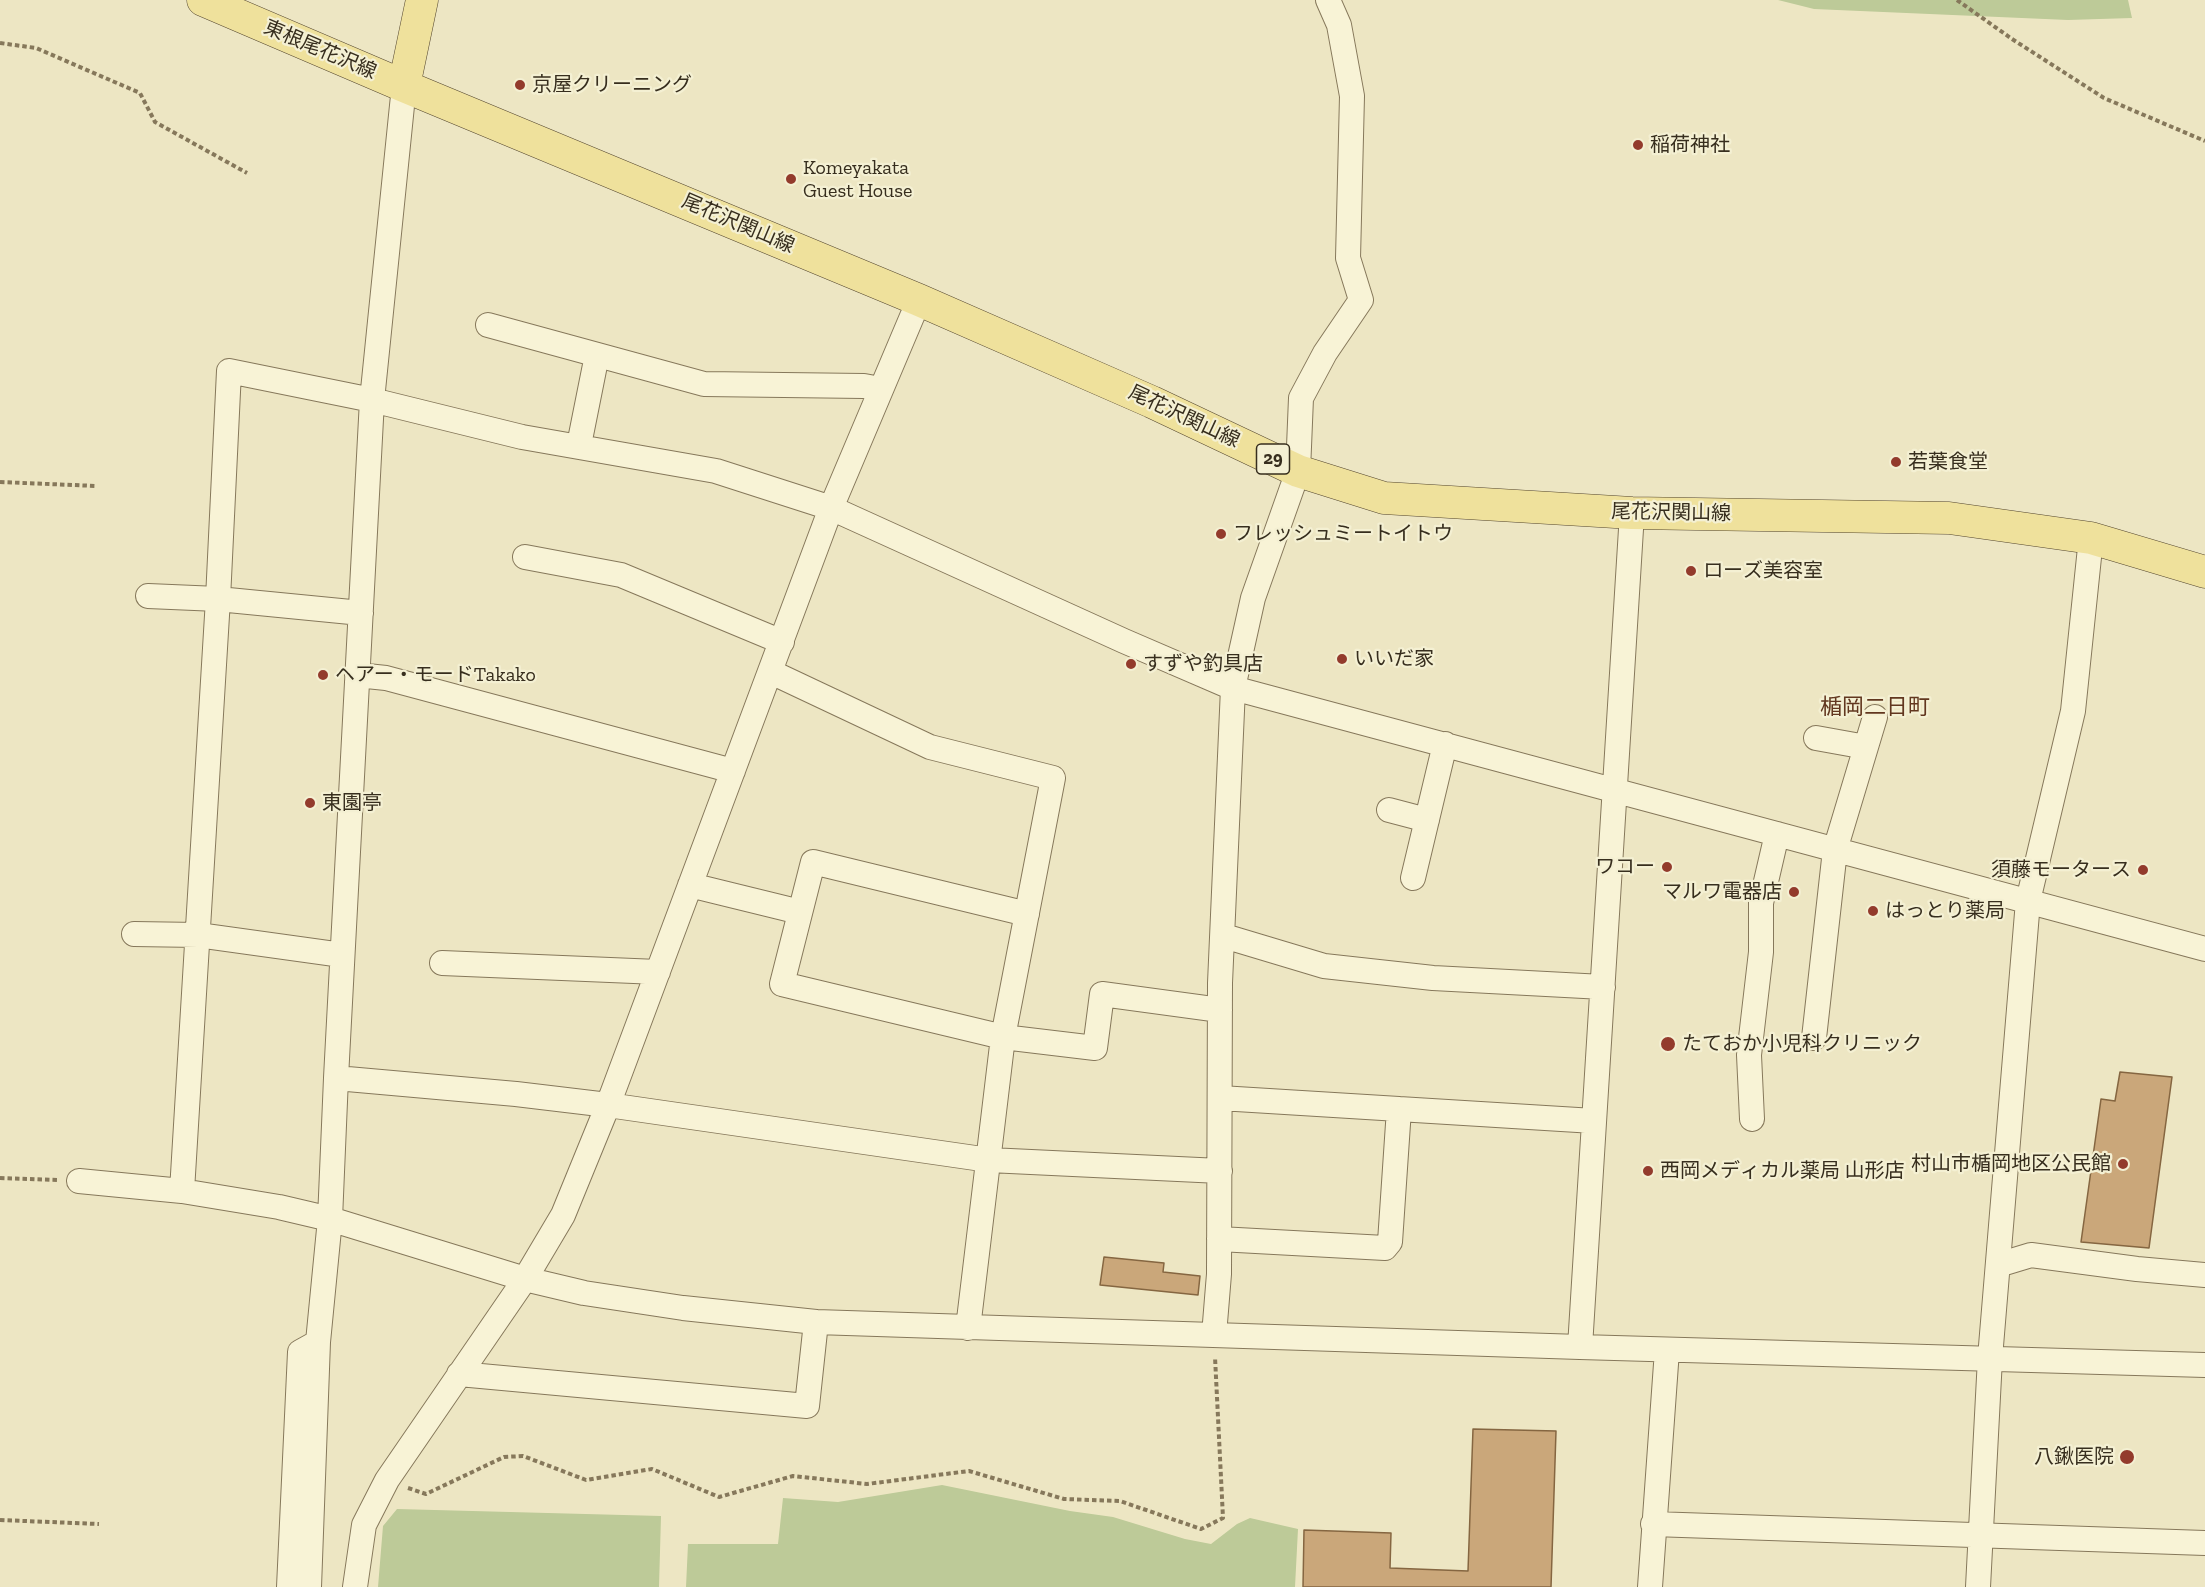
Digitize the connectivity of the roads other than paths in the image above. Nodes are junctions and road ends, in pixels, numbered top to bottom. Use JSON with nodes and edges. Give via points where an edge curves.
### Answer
{"nodes":[{"id":1,"x":203,"y":0,"type":"edge"},
{"id":2,"x":422,"y":0,"type":"edge"},
{"id":3,"x":1328,"y":0,"type":"edge"},
{"id":4,"x":404,"y":86,"type":"junction"},
{"id":5,"x":919,"y":300,"type":"junction"},
{"id":6,"x":488,"y":325,"type":"dead end"},
{"id":7,"x":597,"y":355,"type":"junction"},
{"id":8,"x":880,"y":389,"type":"junction"},
{"id":9,"x":372,"y":400,"type":"junction"},
{"id":10,"x":579,"y":445,"type":"junction"},
{"id":11,"x":1298,"y":471,"type":"junction"},
{"id":12,"x":831,"y":508,"type":"junction"},
{"id":13,"x":1632,"y":513,"type":"junction"},
{"id":14,"x":2091,"y":538,"type":"junction"},
{"id":15,"x":525,"y":557,"type":"dead end"},
{"id":16,"x":2205,"y":572,"type":"edge"},
{"id":17,"x":147,"y":596,"type":"dead end"},
{"id":18,"x":218,"y":599,"type":"junction"},
{"id":19,"x":361,"y":613,"type":"junction"},
{"id":20,"x":782,"y":642,"type":"junction"},
{"id":21,"x":771,"y":672,"type":"junction"},
{"id":22,"x":357,"y":675,"type":"junction"},
{"id":23,"x":1233,"y":688,"type":"junction"},
{"id":24,"x":1875,"y":717,"type":"dead end"},
{"id":25,"x":1816,"y":738,"type":"dead end"},
{"id":26,"x":1445,"y":744,"type":"junction"},
{"id":27,"x":1866,"y":747,"type":"junction"},
{"id":28,"x":733,"y":771,"type":"junction"},
{"id":29,"x":1616,"y":790,"type":"junction"},
{"id":30,"x":1389,"y":810,"type":"dead end"},
{"id":31,"x":1427,"y":820,"type":"junction"},
{"id":32,"x":1777,"y":834,"type":"junction"},
{"id":33,"x":1835,"y":850,"type":"junction"},
{"id":34,"x":1413,"y":878,"type":"dead end"},
{"id":35,"x":690,"y":885,"type":"junction"},
{"id":36,"x":2028,"y":901,"type":"junction"},
{"id":37,"x":800,"y":912,"type":"junction"},
{"id":38,"x":1027,"y":914,"type":"junction"},
{"id":39,"x":134,"y":934,"type":"dead end"},
{"id":40,"x":198,"y":936,"type":"junction"},
{"id":41,"x":1224,"y":936,"type":"junction"},
{"id":42,"x":2205,"y":950,"type":"edge"},
{"id":43,"x":342,"y":956,"type":"junction"},
{"id":44,"x":442,"y":963,"type":"dead end"},
{"id":45,"x":658,"y":972,"type":"junction"},
{"id":46,"x":1603,"y":987,"type":"junction"},
{"id":47,"x":1220,"y":1010,"type":"junction"},
{"id":48,"x":1003,"y":1037,"type":"junction"},
{"id":49,"x":1814,"y":1038,"type":"dead end"},
{"id":50,"x":336,"y":1078,"type":"junction"},
{"id":51,"x":1220,"y":1098,"type":"junction"},
{"id":52,"x":608,"y":1105,"type":"junction"},
{"id":53,"x":1399,"y":1109,"type":"junction"},
{"id":54,"x":1752,"y":1119,"type":"dead end"},
{"id":55,"x":1594,"y":1121,"type":"junction"},
{"id":56,"x":989,"y":1160,"type":"junction"},
{"id":57,"x":1220,"y":1171,"type":"junction"},
{"id":58,"x":79,"y":1181,"type":"road end"},
{"id":59,"x":182,"y":1191,"type":"junction"},
{"id":60,"x":330,"y":1219,"type":"junction"},
{"id":61,"x":1219,"y":1239,"type":"junction"},
{"id":62,"x":1998,"y":1265,"type":"junction"},
{"id":63,"x":2205,"y":1275,"type":"edge"},
{"id":64,"x":525,"y":1279,"type":"junction"},
{"id":65,"x":816,"y":1322,"type":"junction"},
{"id":66,"x":968,"y":1328,"type":"junction"},
{"id":67,"x":1214,"y":1335,"type":"junction"},
{"id":68,"x":318,"y":1342,"type":"junction"},
{"id":69,"x":1580,"y":1347,"type":"junction"},
{"id":70,"x":1667,"y":1350,"type":"junction"},
{"id":71,"x":1990,"y":1358,"type":"junction"},
{"id":72,"x":2205,"y":1365,"type":"edge"},
{"id":73,"x":459,"y":1374,"type":"junction"},
{"id":74,"x":1653,"y":1524,"type":"junction"},
{"id":75,"x":1981,"y":1535,"type":"junction"},
{"id":76,"x":2205,"y":1543,"type":"edge"},
{"id":77,"x":290,"y":1587,"type":"edge"},
{"id":78,"x":309,"y":1587,"type":"edge"},
{"id":79,"x":355,"y":1587,"type":"edge"},
{"id":80,"x":1650,"y":1587,"type":"edge"},
{"id":81,"x":1978,"y":1587,"type":"edge"}],
"edges":[{"from":1,"to":4,"type":"main road","name":"東根尾花沢線"},
{"from":2,"to":4,"type":"main road"},
{"from":3,"to":11,"type":"street","via":[[1339,25],[1353,96],[1348,258],[1361,300],[1325,353],[1301,398]]},
{"from":4,"to":5,"type":"main road","name":"尾花沢関山線","number":"29"},
{"from":4,"to":9,"type":"street"},
{"from":5,"to":8,"type":"street"},
{"from":5,"to":11,"type":"main road","name":"尾花沢関山線","number":"29"},
{"from":6,"to":7,"type":"street"},
{"from":7,"to":8,"type":"street","via":[[704,384]]},
{"from":7,"to":10,"type":"street"},
{"from":8,"to":12,"type":"street"},
{"from":9,"to":10,"type":"street","via":[[522,437]]},
{"from":9,"to":18,"type":"street","via":[[229,370]]},
{"from":9,"to":19,"type":"street"},
{"from":10,"to":12,"type":"street","via":[[716,471]]},
{"from":11,"to":13,"type":"main road","name":"尾花沢関山線","number":"29","via":[[1384,498]]},
{"from":11,"to":23,"type":"street","via":[[1253,598]]},
{"from":12,"to":20,"type":"street"},
{"from":12,"to":23,"type":"street"},
{"from":13,"to":14,"type":"main road","name":"尾花沢関山線","number":"29","via":[[1949,518]]},
{"from":13,"to":29,"type":"street"},
{"from":14,"to":16,"type":"main road","name":"尾花沢関山線","number":"29"},
{"from":14,"to":36,"type":"street","via":[[2073,711]]},
{"from":15,"to":20,"type":"street","via":[[621,575]]},
{"from":17,"to":18,"type":"street"},
{"from":18,"to":19,"type":"street"},
{"from":18,"to":40,"type":"street"},
{"from":19,"to":22,"type":"street"},
{"from":20,"to":21,"type":"street"},
{"from":21,"to":28,"type":"street"},
{"from":21,"to":38,"type":"street","via":[[930,747],[1053,778]]},
{"from":22,"to":28,"type":"street","via":[[386,678]]},
{"from":22,"to":43,"type":"street"},
{"from":23,"to":26,"type":"street"},
{"from":23,"to":41,"type":"street"},
{"from":24,"to":27,"type":"street"},
{"from":25,"to":27,"type":"street"},
{"from":26,"to":29,"type":"street"},
{"from":26,"to":31,"type":"street"},
{"from":27,"to":33,"type":"street"},
{"from":28,"to":35,"type":"street"},
{"from":29,"to":32,"type":"street"},
{"from":29,"to":46,"type":"street"},
{"from":30,"to":31,"type":"street"},
{"from":31,"to":34,"type":"street"},
{"from":32,"to":33,"type":"street"},
{"from":32,"to":54,"type":"street","via":[[1761,903],[1761,952],[1749,1055]]},
{"from":33,"to":36,"type":"street"},
{"from":33,"to":49,"type":"street"},
{"from":35,"to":37,"type":"street"},
{"from":35,"to":45,"type":"street"},
{"from":36,"to":42,"type":"street"},
{"from":36,"to":62,"type":"street"},
{"from":37,"to":38,"type":"street","via":[[813,862]]},
{"from":37,"to":48,"type":"street","via":[[782,984]]},
{"from":38,"to":48,"type":"street"},
{"from":39,"to":40,"type":"street"},
{"from":40,"to":43,"type":"street"},
{"from":40,"to":59,"type":"street"},
{"from":41,"to":46,"type":"street","via":[[1324,966],[1433,978]]},
{"from":41,"to":47,"type":"street"},
{"from":43,"to":50,"type":"street"},
{"from":44,"to":45,"type":"street"},
{"from":45,"to":52,"type":"street"},
{"from":46,"to":55,"type":"street"},
{"from":47,"to":48,"type":"street","via":[[1102,994],[1095,1048]]},
{"from":47,"to":51,"type":"street"},
{"from":48,"to":56,"type":"street"},
{"from":50,"to":52,"type":"street"},
{"from":50,"to":60,"type":"street"},
{"from":51,"to":53,"type":"street"},
{"from":51,"to":57,"type":"street"},
{"from":52,"to":56,"type":"street"},
{"from":52,"to":64,"type":"street","via":[[563,1215]]},
{"from":53,"to":55,"type":"street"},
{"from":53,"to":61,"type":"street","via":[[1390,1242],[1385,1248]]},
{"from":55,"to":69,"type":"street"},
{"from":56,"to":57,"type":"street"},
{"from":56,"to":66,"type":"street"},
{"from":57,"to":61,"type":"street"},
{"from":58,"to":59,"type":"street"},
{"from":59,"to":60,"type":"street"},
{"from":60,"to":64,"type":"street"},
{"from":60,"to":68,"type":"street"},
{"from":61,"to":67,"type":"street"},
{"from":62,"to":63,"type":"street","via":[[2031,1255]]},
{"from":62,"to":71,"type":"street"},
{"from":64,"to":65,"type":"street","via":[[584,1293],[683,1308]]},
{"from":64,"to":73,"type":"street"},
{"from":65,"to":66,"type":"street"},
{"from":65,"to":73,"type":"street","via":[[807,1406]]},
{"from":66,"to":67,"type":"street"},
{"from":67,"to":69,"type":"street"},
{"from":68,"to":77,"type":"street","via":[[300,1352]]},
{"from":68,"to":78,"type":"street"},
{"from":69,"to":70,"type":"street"},
{"from":70,"to":71,"type":"street"},
{"from":70,"to":74,"type":"street"},
{"from":71,"to":72,"type":"street"},
{"from":71,"to":75,"type":"street"},
{"from":73,"to":79,"type":"street","via":[[387,1480],[364,1525]]},
{"from":74,"to":75,"type":"street"},
{"from":74,"to":80,"type":"street"},
{"from":75,"to":76,"type":"street"},
{"from":75,"to":81,"type":"street"}]}
